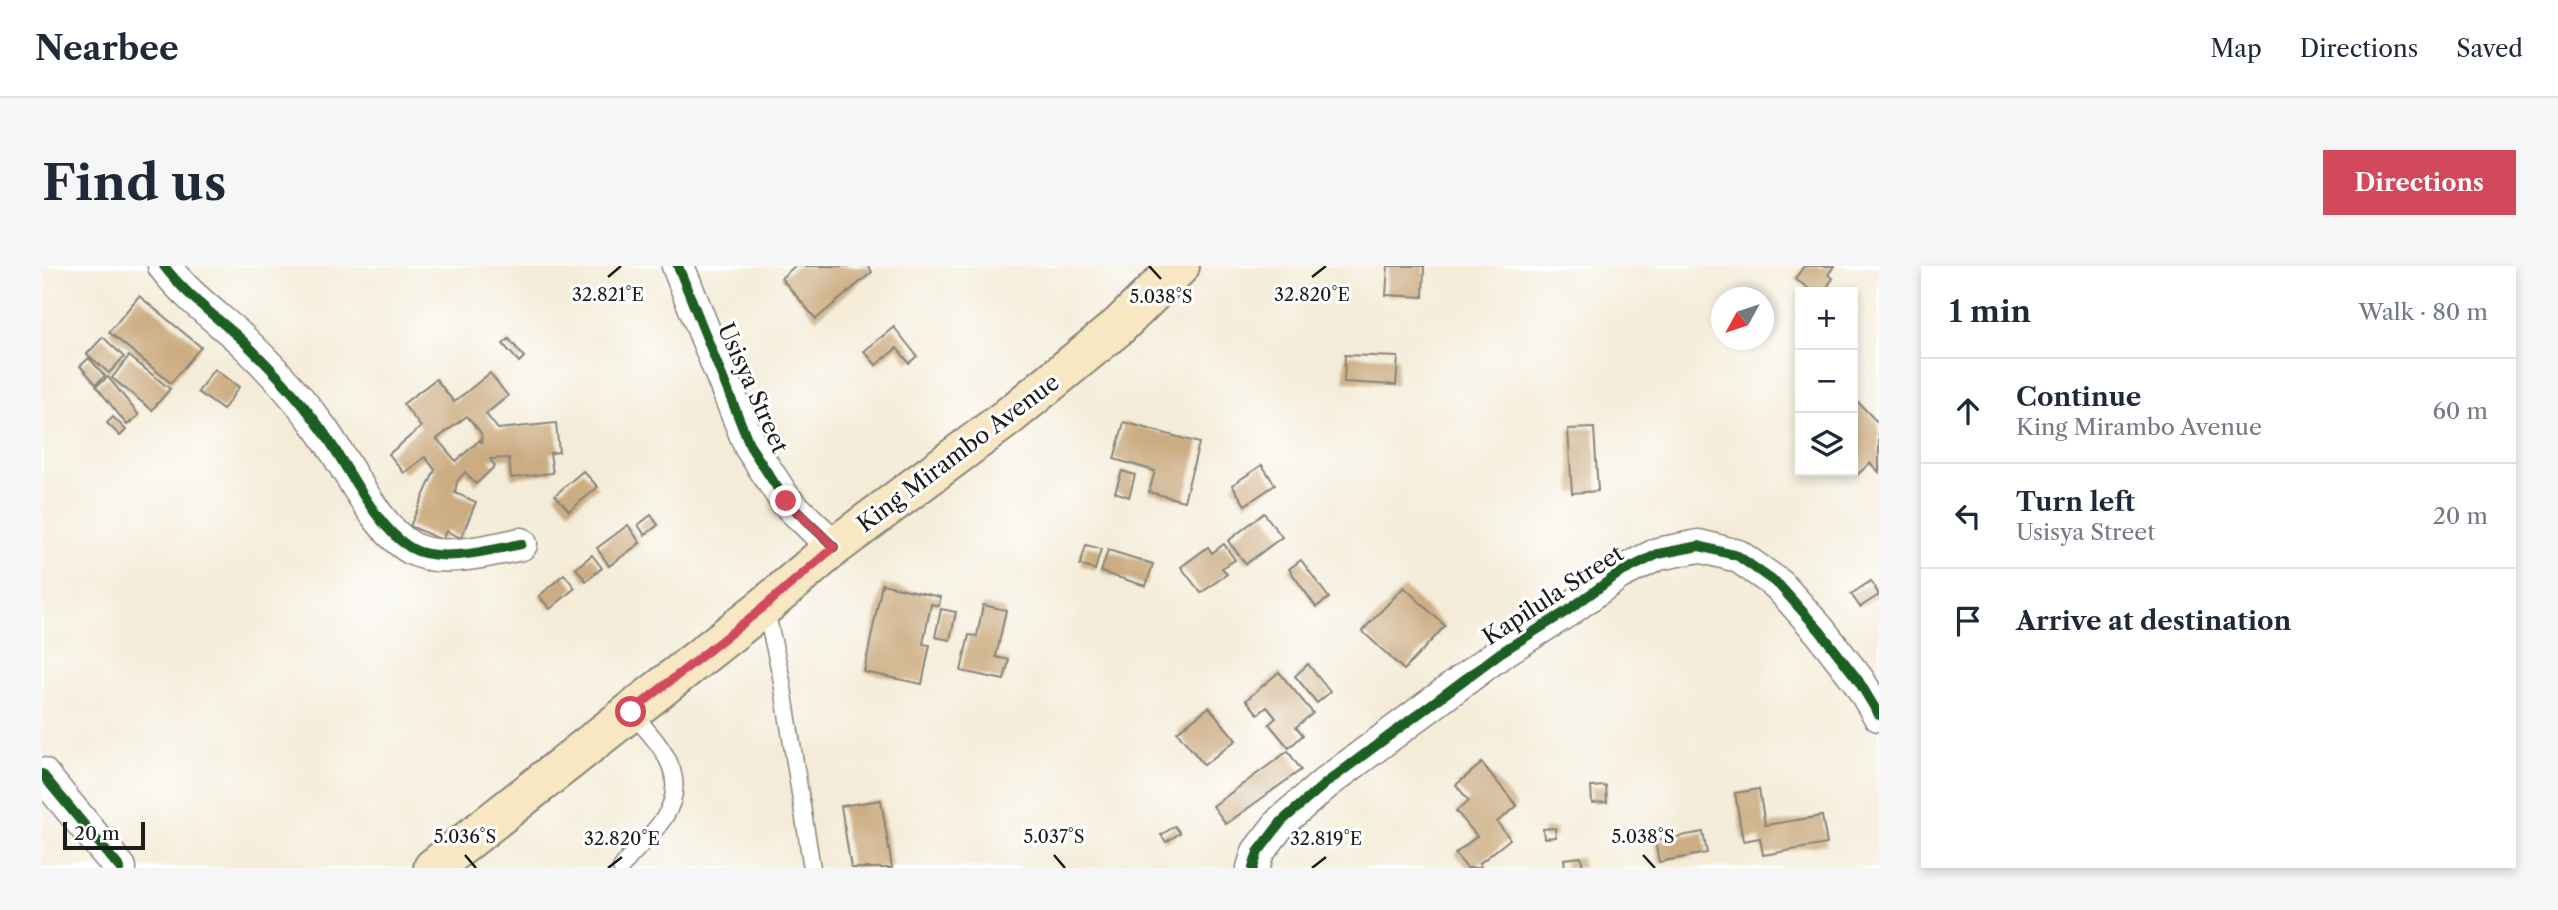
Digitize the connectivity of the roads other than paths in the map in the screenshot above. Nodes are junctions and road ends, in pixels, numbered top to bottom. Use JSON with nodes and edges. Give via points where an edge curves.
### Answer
{"nodes":[{"id":1,"x":164,"y":266,"type":"edge"},
{"id":2,"x":678,"y":266,"type":"edge"},
{"id":3,"x":1180,"y":266,"type":"edge"},
{"id":4,"x":521,"y":544,"type":"dead end"},
{"id":5,"x":834,"y":547,"type":"junction"},
{"id":6,"x":765,"y":606,"type":"junction"},
{"id":7,"x":631,"y":712,"type":"junction"},
{"id":8,"x":1879,"y":715,"type":"edge"},
{"id":9,"x":42,"y":774,"type":"edge"},
{"id":10,"x":120,"y":868,"type":"edge"},
{"id":11,"x":433,"y":868,"type":"edge"},
{"id":12,"x":621,"y":868,"type":"edge"},
{"id":13,"x":812,"y":868,"type":"edge"},
{"id":14,"x":1253,"y":868,"type":"edge"}],
"edges":[{"from":1,"to":4,"type":"street","via":[[300,401],[397,538],[414,550],[438,555]]},
{"from":2,"to":5,"type":"street","name":"Usisya Street","via":[[750,446],[786,501]]},
{"from":3,"to":5,"type":"main road","name":"King Mirambo Avenue","via":[[1119,326],[1008,418]]},
{"from":5,"to":6,"type":"main road","name":"King Mirambo Avenue"},
{"from":6,"to":7,"type":"main road","name":"King Mirambo Avenue"},
{"from":6,"to":13,"type":"lane"},
{"from":7,"to":11,"type":"main road","name":"King Mirambo Avenue"},
{"from":7,"to":12,"type":"lane","via":[[661,747],[675,776],[664,818]]},
{"from":8,"to":14,"type":"street","name":"Kapilula Street","via":[[1858,680],[1779,584],[1738,556],[1699,546],[1658,554],[1618,574],[1500,653],[1326,783],[1282,821],[1258,852]]},
{"from":9,"to":10,"type":"street"}]}
